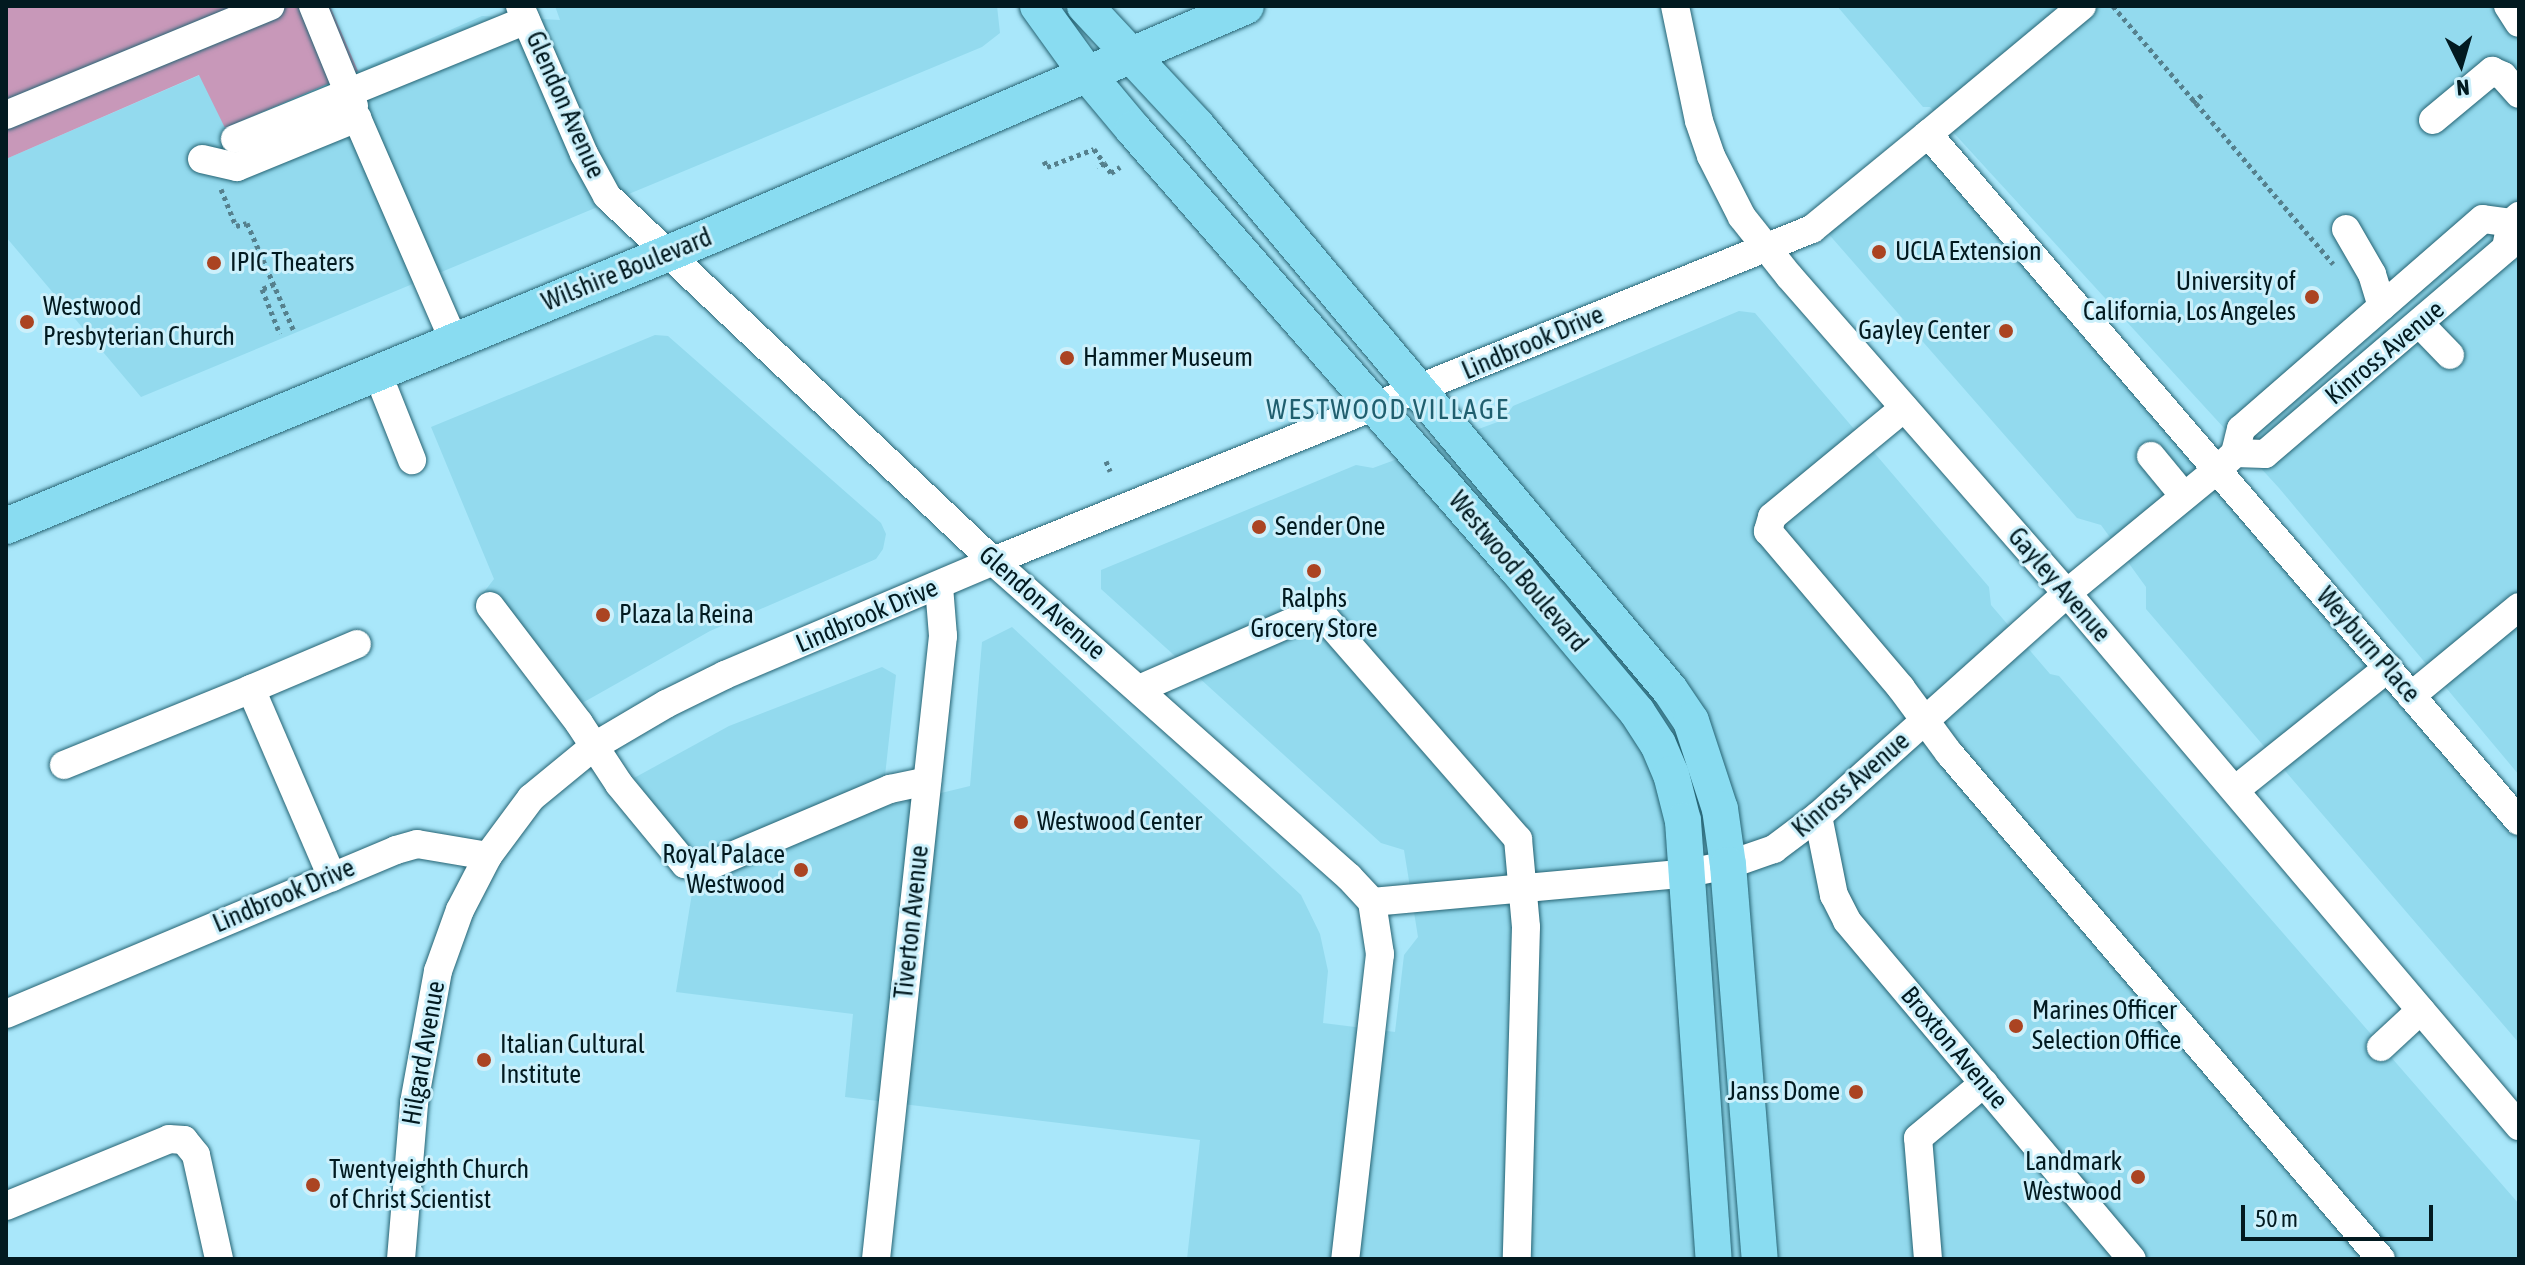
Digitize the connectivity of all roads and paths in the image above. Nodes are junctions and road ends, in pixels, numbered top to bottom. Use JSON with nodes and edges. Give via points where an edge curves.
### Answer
{"nodes":[{"id":1,"x":270,"y":6,"type":"edge"},
{"id":2,"x":313,"y":6,"type":"edge"},
{"id":3,"x":1038,"y":6,"type":"edge"},
{"id":4,"x":1085,"y":6,"type":"edge"},
{"id":5,"x":1246,"y":6,"type":"edge"},
{"id":6,"x":1675,"y":6,"type":"edge"},
{"id":7,"x":2082,"y":6,"type":"edge"},
{"id":8,"x":2113,"y":6,"type":"edge"},
{"id":9,"x":2508,"y":6,"type":"edge"},
{"id":10,"x":523,"y":13,"type":"edge"},
{"id":11,"x":2519,"y":23,"type":"edge"},
{"id":12,"x":1133,"y":55,"type":"junction"},
{"id":13,"x":1087,"y":74,"type":"junction"},
{"id":14,"x":351,"y":90,"type":"junction"},
{"id":15,"x":2205,"y":92,"type":"dead end"},
{"id":16,"x":2519,"y":94,"type":"edge"},
{"id":17,"x":2193,"y":103,"type":"junction"},
{"id":18,"x":6,"y":115,"type":"edge"},
{"id":19,"x":357,"y":118,"type":"junction"},
{"id":20,"x":2433,"y":120,"type":"dead end"},
{"id":21,"x":1928,"y":134,"type":"junction"},
{"id":22,"x":221,"y":154,"type":"junction"},
{"id":23,"x":1044,"y":161,"type":"dead end"},
{"id":24,"x":1104,"y":163,"type":"junction"},
{"id":25,"x":1097,"y":167,"type":"dead end"},
{"id":26,"x":1120,"y":167,"type":"dead end"},
{"id":27,"x":2515,"y":219,"type":"edge"},
{"id":28,"x":2346,"y":229,"type":"dead end"},
{"id":29,"x":1768,"y":247,"type":"junction"},
{"id":30,"x":669,"y":252,"type":"junction"},
{"id":31,"x":2338,"y":270,"type":"dead end"},
{"id":32,"x":274,"y":284,"type":"junction"},
{"id":33,"x":2382,"y":306,"type":"junction"},
{"id":34,"x":2420,"y":324,"type":"junction"},
{"id":35,"x":293,"y":329,"type":"dead end"},
{"id":36,"x":280,"y":334,"type":"dead end"},
{"id":37,"x":454,"y":341,"type":"junction"},
{"id":38,"x":2450,"y":355,"type":"dead end"},
{"id":39,"x":377,"y":372,"type":"junction"},
{"id":40,"x":1417,"y":390,"type":"junction"},
{"id":41,"x":1376,"y":407,"type":"junction"},
{"id":42,"x":1904,"y":408,"type":"junction"},
{"id":43,"x":2151,"y":456,"type":"dead end"},
{"id":44,"x":412,"y":460,"type":"dead end"},
{"id":45,"x":1106,"y":461,"type":"dead end"},
{"id":46,"x":2226,"y":462,"type":"junction"},
{"id":47,"x":1110,"y":471,"type":"dead end"},
{"id":48,"x":2184,"y":496,"type":"junction"},
{"id":49,"x":6,"y":526,"type":"edge"},
{"id":50,"x":993,"y":561,"type":"junction"},
{"id":51,"x":939,"y":586,"type":"junction"},
{"id":52,"x":2067,"y":593,"type":"junction"},
{"id":53,"x":490,"y":606,"type":"dead end"},
{"id":54,"x":2519,"y":607,"type":"edge"},
{"id":55,"x":357,"y":644,"type":"dead end"},
{"id":56,"x":2388,"y":668,"type":"junction"},
{"id":57,"x":251,"y":689,"type":"junction"},
{"id":58,"x":1139,"y":689,"type":"junction"},
{"id":59,"x":2411,"y":696,"type":"junction"},
{"id":60,"x":1924,"y":722,"type":"junction"},
{"id":61,"x":593,"y":747,"type":"junction"},
{"id":62,"x":64,"y":765,"type":"dead end"},
{"id":63,"x":927,"y":781,"type":"junction"},
{"id":64,"x":2235,"y":790,"type":"junction"},
{"id":65,"x":1818,"y":816,"type":"junction"},
{"id":66,"x":2519,"y":821,"type":"edge"},
{"id":67,"x":488,"y":856,"type":"junction"},
{"id":68,"x":1728,"y":865,"type":"junction"},
{"id":69,"x":1688,"y":873,"type":"junction"},
{"id":70,"x":332,"y":877,"type":"junction"},
{"id":71,"x":1523,"y":886,"type":"junction"},
{"id":72,"x":1372,"y":902,"type":"junction"},
{"id":73,"x":2421,"y":1010,"type":"junction"},
{"id":74,"x":6,"y":1014,"type":"edge"},
{"id":75,"x":2381,"y":1047,"type":"dead end"},
{"id":76,"x":1984,"y":1083,"type":"junction"},
{"id":77,"x":2519,"y":1126,"type":"edge"},
{"id":78,"x":6,"y":1206,"type":"edge"},
{"id":79,"x":219,"y":1259,"type":"edge"},
{"id":80,"x":401,"y":1259,"type":"edge"},
{"id":81,"x":876,"y":1259,"type":"edge"},
{"id":82,"x":1345,"y":1259,"type":"edge"},
{"id":83,"x":1517,"y":1259,"type":"edge"},
{"id":84,"x":1714,"y":1259,"type":"edge"},
{"id":85,"x":1760,"y":1259,"type":"edge"},
{"id":86,"x":1928,"y":1259,"type":"edge"},
{"id":87,"x":2132,"y":1259,"type":"edge"},
{"id":88,"x":2381,"y":1259,"type":"edge"}],
"edges":[{"from":1,"to":18,"type":"street"},
{"from":2,"to":14,"type":"street"},
{"from":3,"to":13,"type":"main road","name":"Westwood Boulevard"},
{"from":4,"to":12,"type":"main road","name":"Westwood Boulevard"},
{"from":5,"to":12,"type":"main road","name":"Wilshire Boulevard"},
{"from":6,"to":29,"type":"street","name":"Gayley Avenue","via":[[1711,156],[1742,217]]},
{"from":7,"to":21,"type":"street","name":"Lindbrook Drive"},
{"from":8,"to":17,"type":"path"},
{"from":9,"to":11,"type":"street"},
{"from":10,"to":14,"type":"street"},
{"from":10,"to":30,"type":"street","name":"Glendon Avenue","via":[[607,196]]},
{"from":12,"to":13,"type":"main road","name":"Wilshire Boulevard"},
{"from":12,"to":40,"type":"main road","name":"Westwood Boulevard"},
{"from":13,"to":30,"type":"main road","name":"Wilshire Boulevard"},
{"from":13,"to":41,"type":"main road","name":"Westwood Boulevard"},
{"from":14,"to":19,"type":"street"},
{"from":14,"to":22,"type":"street"},
{"from":15,"to":17,"type":"path"},
{"from":16,"to":20,"type":"street","via":[[2492,71]]},
{"from":17,"to":31,"type":"path"},
{"from":19,"to":22,"type":"street","via":[[237,167]]},
{"from":19,"to":37,"type":"street"},
{"from":21,"to":29,"type":"street","name":"Lindbrook Drive","via":[[1812,229]]},
{"from":21,"to":46,"type":"street","name":"Weyburn Place"},
{"from":22,"to":32,"type":"path","via":[[221,189],[236,226],[247,223]]},
{"from":23,"to":24,"type":"path","via":[[1047,167],[1094,149]]},
{"from":24,"to":25,"type":"path"},
{"from":24,"to":26,"type":"path","via":[[1111,173]]},
{"from":27,"to":33,"type":"street","name":"Kinross Avenue","via":[[2483,219]]},
{"from":27,"to":34,"type":"street","name":"Kinross Avenue","via":[[2506,248]]},
{"from":28,"to":33,"type":"street","via":[[2372,274]]},
{"from":29,"to":40,"type":"street","name":"Lindbrook Drive"},
{"from":29,"to":42,"type":"street","name":"Gayley Avenue"},
{"from":30,"to":37,"type":"main road","name":"Wilshire Boulevard"},
{"from":30,"to":50,"type":"street","name":"Glendon Avenue"},
{"from":32,"to":35,"type":"path"},
{"from":32,"to":36,"type":"path","via":[[262,289]]},
{"from":33,"to":46,"type":"street","name":"Kinross Avenue","via":[[2241,429]]},
{"from":34,"to":38,"type":"street"},
{"from":34,"to":46,"type":"street","name":"Kinross Avenue","via":[[2265,454]]},
{"from":37,"to":39,"type":"main road","name":"Wilshire Boulevard"},
{"from":39,"to":44,"type":"street"},
{"from":39,"to":49,"type":"main road","name":"Wilshire Boulevard"},
{"from":40,"to":41,"type":"street","name":"Lindbrook Drive"},
{"from":40,"to":68,"type":"main road","name":"Westwood Boulevard","via":[[1691,721],[1716,795]]},
{"from":41,"to":50,"type":"street","name":"Lindbrook Drive"},
{"from":41,"to":69,"type":"main road","name":"Westwood Boulevard","via":[[1637,712],[1658,744],[1680,802]]},
{"from":42,"to":52,"type":"street","name":"Gayley Avenue"},
{"from":42,"to":60,"type":"street","via":[[1772,517],[1768,531]]},
{"from":43,"to":48,"type":"street"},
{"from":45,"to":47,"type":"path"},
{"from":46,"to":48,"type":"street","name":"Kinross Avenue"},
{"from":46,"to":56,"type":"street","name":"Weyburn Place"},
{"from":48,"to":52,"type":"street","name":"Kinross Avenue"},
{"from":50,"to":51,"type":"street","name":"Lindbrook Drive"},
{"from":50,"to":58,"type":"street","name":"Glendon Avenue"},
{"from":51,"to":61,"type":"street","name":"Lindbrook Drive","via":[[725,675]]},
{"from":51,"to":63,"type":"street","name":"Tiverton Avenue","via":[[943,636]]},
{"from":52,"to":60,"type":"street","name":"Kinross Avenue"},
{"from":52,"to":64,"type":"street","name":"Gayley Avenue"},
{"from":53,"to":61,"type":"street"},
{"from":54,"to":59,"type":"street"},
{"from":55,"to":57,"type":"street"},
{"from":56,"to":59,"type":"street","name":"Weyburn Place"},
{"from":56,"to":64,"type":"street"},
{"from":57,"to":62,"type":"street"},
{"from":57,"to":70,"type":"street"},
{"from":58,"to":71,"type":"street","via":[[1304,617],[1326,619],[1518,839]]},
{"from":58,"to":72,"type":"street","name":"Glendon Avenue"},
{"from":59,"to":66,"type":"street","name":"Weyburn Place"},
{"from":60,"to":65,"type":"street","name":"Kinross Avenue"},
{"from":60,"to":88,"type":"street"},
{"from":61,"to":63,"type":"street","via":[[685,864],[706,867],[890,789]]},
{"from":61,"to":67,"type":"street","name":"Lindbrook Drive","via":[[531,798]]},
{"from":63,"to":81,"type":"street","name":"Tiverton Avenue"},
{"from":64,"to":73,"type":"street","name":"Gayley Avenue"},
{"from":65,"to":68,"type":"street","name":"Kinross Avenue","via":[[1774,849]]},
{"from":65,"to":76,"type":"street","name":"Broxton Avenue","via":[[1834,895],[1847,921]]},
{"from":67,"to":70,"type":"street","name":"Lindbrook Drive","via":[[417,844]]},
{"from":67,"to":80,"type":"street","name":"Hilgard Avenue","via":[[460,910],[438,971],[410,1122]]},
{"from":68,"to":69,"type":"street","name":"Kinross Avenue"},
{"from":68,"to":85,"type":"main road","name":"Westwood Boulevard"},
{"from":69,"to":71,"type":"street","name":"Kinross Avenue"},
{"from":69,"to":84,"type":"main road","name":"Westwood Boulevard"},
{"from":70,"to":74,"type":"street","name":"Lindbrook Drive"},
{"from":71,"to":72,"type":"street","name":"Kinross Avenue"},
{"from":71,"to":83,"type":"street"},
{"from":72,"to":82,"type":"street","via":[[1380,954]]},
{"from":73,"to":75,"type":"street"},
{"from":73,"to":77,"type":"street","name":"Gayley Avenue"},
{"from":76,"to":86,"type":"street","via":[[1918,1138]]},
{"from":76,"to":87,"type":"street","name":"Broxton Avenue"},
{"from":78,"to":79,"type":"street","via":[[169,1139],[184,1140],[196,1155]]}]}
